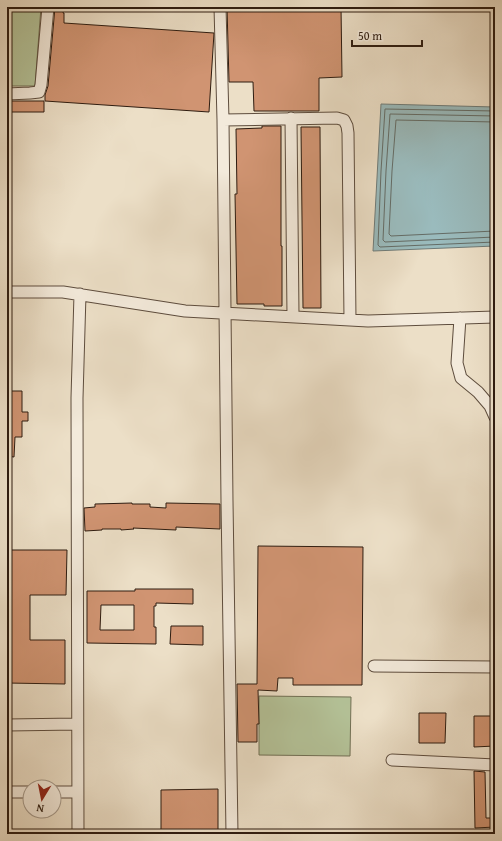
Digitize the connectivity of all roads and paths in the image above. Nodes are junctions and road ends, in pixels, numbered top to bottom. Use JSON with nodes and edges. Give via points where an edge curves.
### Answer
{"nodes":[{"id":1,"x":48,"y":7,"type":"edge"},
{"id":2,"x":220,"y":7,"type":"edge"},
{"id":3,"x":7,"y":94,"type":"edge"},
{"id":4,"x":291,"y":118,"type":"junction"},
{"id":5,"x":223,"y":120,"type":"junction"},
{"id":6,"x":7,"y":292,"type":"edge"},
{"id":7,"x":80,"y":294,"type":"junction"},
{"id":8,"x":224,"y":313,"type":"junction"},
{"id":9,"x":293,"y":316,"type":"junction"},
{"id":10,"x":495,"y":317,"type":"edge"},
{"id":11,"x":460,"y":318,"type":"junction"},
{"id":12,"x":350,"y":320,"type":"junction"},
{"id":13,"x":495,"y":417,"type":"edge"},
{"id":14,"x":374,"y":666,"type":"dead end"},
{"id":15,"x":495,"y":667,"type":"edge"},
{"id":16,"x":77,"y":724,"type":"junction"},
{"id":17,"x":7,"y":725,"type":"edge"},
{"id":18,"x":392,"y":760,"type":"dead end"},
{"id":19,"x":495,"y":765,"type":"edge"},
{"id":20,"x":7,"y":792,"type":"edge"},
{"id":21,"x":22,"y":792,"type":"edge"},
{"id":22,"x":62,"y":792,"type":"edge"},
{"id":23,"x":78,"y":792,"type":"junction"},
{"id":24,"x":78,"y":834,"type":"edge"},
{"id":25,"x":232,"y":834,"type":"edge"}],
"edges":[{"from":1,"to":3,"type":"street","via":[[39,92]]},
{"from":2,"to":5,"type":"street"},
{"from":4,"to":5,"type":"street"},
{"from":4,"to":9,"type":"street"},
{"from":4,"to":12,"type":"street","via":[[337,118],[344,120],[347,126]]},
{"from":5,"to":8,"type":"street"},
{"from":6,"to":7,"type":"street"},
{"from":7,"to":8,"type":"street","via":[[185,311]]},
{"from":7,"to":16,"type":"street","via":[[77,398]]},
{"from":8,"to":9,"type":"street"},
{"from":8,"to":25,"type":"street"},
{"from":9,"to":12,"type":"street"},
{"from":10,"to":11,"type":"street"},
{"from":11,"to":12,"type":"street"},
{"from":11,"to":13,"type":"street","via":[[457,363],[460,378],[478,392],[490,406]]},
{"from":14,"to":15,"type":"street"},
{"from":16,"to":17,"type":"street"},
{"from":16,"to":23,"type":"street"},
{"from":18,"to":19,"type":"street"},
{"from":20,"to":21,"type":"street"},
{"from":22,"to":23,"type":"street"},
{"from":23,"to":24,"type":"street"}]}
